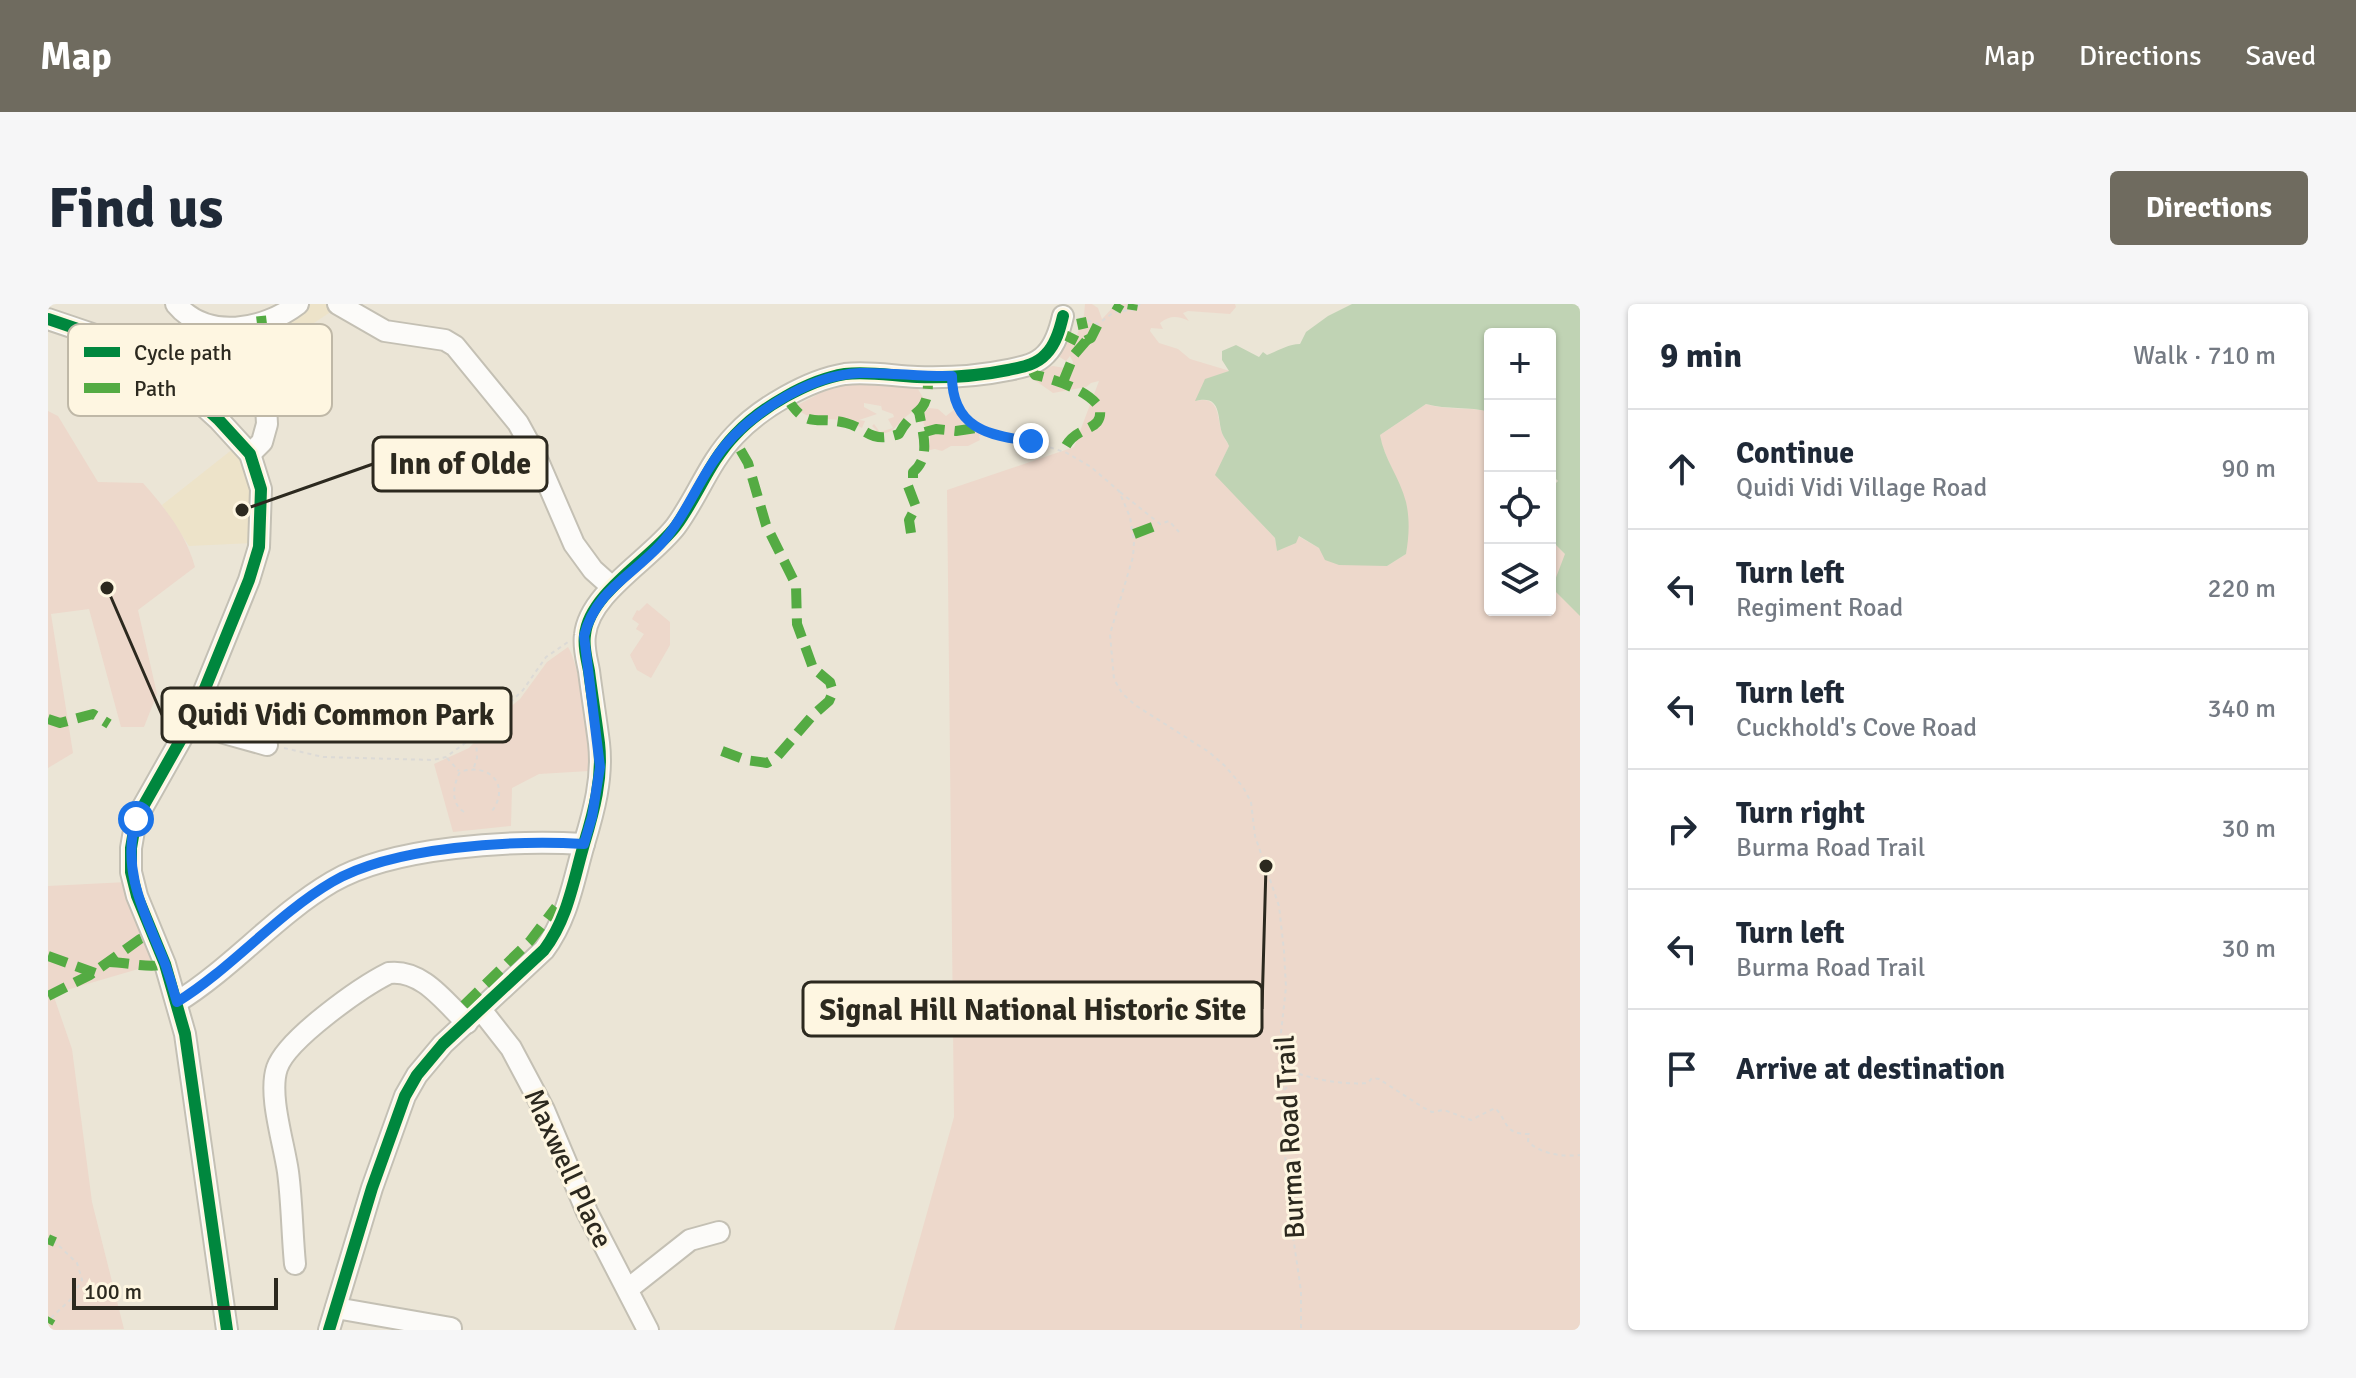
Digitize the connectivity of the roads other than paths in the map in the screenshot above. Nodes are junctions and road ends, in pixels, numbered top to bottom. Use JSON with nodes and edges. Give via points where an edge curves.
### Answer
{"nodes":[{"id":1,"x":176,"y":304,"type":"edge"},
{"id":2,"x":298,"y":304,"type":"edge"},
{"id":3,"x":338,"y":304,"type":"edge"},
{"id":4,"x":1063,"y":316,"type":"road end"},
{"id":5,"x":48,"y":319,"type":"edge"},
{"id":6,"x":205,"y":324,"type":"edge"},
{"id":7,"x":262,"y":324,"type":"edge"},
{"id":8,"x":68,"y":326,"type":"edge"},
{"id":9,"x":213,"y":416,"type":"edge"},
{"id":10,"x":267,"y":416,"type":"edge"},
{"id":11,"x":250,"y":454,"type":"junction"},
{"id":12,"x":612,"y":587,"type":"junction"},
{"id":13,"x":193,"y":718,"type":"junction"},
{"id":14,"x":267,"y":745,"type":"road end"},
{"id":15,"x":584,"y":844,"type":"junction"},
{"id":16,"x":177,"y":1002,"type":"junction"},
{"id":17,"x":474,"y":1017,"type":"junction"},
{"id":18,"x":719,"y":1232,"type":"dead end"},
{"id":19,"x":295,"y":1264,"type":"dead end"},
{"id":20,"x":628,"y":1289,"type":"junction"},
{"id":21,"x":336,"y":1308,"type":"junction"},
{"id":22,"x":451,"y":1328,"type":"edge"},
{"id":23,"x":227,"y":1330,"type":"edge"},
{"id":24,"x":329,"y":1330,"type":"edge"},
{"id":25,"x":648,"y":1330,"type":"edge"}],
"edges":[{"from":1,"to":6,"type":"street"},
{"from":2,"to":7,"type":"street"},
{"from":3,"to":12,"type":"street","via":[[385,331],[455,346],[518,423],[574,544]]},
{"from":4,"to":12,"type":"street","via":[[1055,342],[1037,362],[952,376],[843,375],[759,413],[713,461],[660,545]]},
{"from":5,"to":8,"type":"street"},
{"from":9,"to":11,"type":"street"},
{"from":10,"to":11,"type":"street","via":[[262,442]]},
{"from":11,"to":13,"type":"street","via":[[261,489],[259,547]]},
{"from":12,"to":15,"type":"street","via":[[589,618],[584,636],[600,767]]},
{"from":13,"to":14,"type":"street"},
{"from":13,"to":16,"type":"street","via":[[140,810],[131,848],[137,896]]},
{"from":15,"to":16,"type":"street","via":[[513,843],[439,851],[348,874],[315,893]]},
{"from":15,"to":17,"type":"street","via":[[555,936]]},
{"from":16,"to":23,"type":"street"},
{"from":17,"to":19,"type":"street","name":"Maxwell Place","via":[[417,978],[389,973],[319,1022],[283,1056],[274,1084]]},
{"from":17,"to":20,"type":"street","name":"Maxwell Place","via":[[511,1048]]},
{"from":17,"to":21,"type":"street","via":[[424,1066],[396,1114]]},
{"from":18,"to":20,"type":"street","via":[[690,1240]]},
{"from":20,"to":25,"type":"street","name":"Maxwell Place"},
{"from":21,"to":22,"type":"street"},
{"from":21,"to":24,"type":"street"}]}
